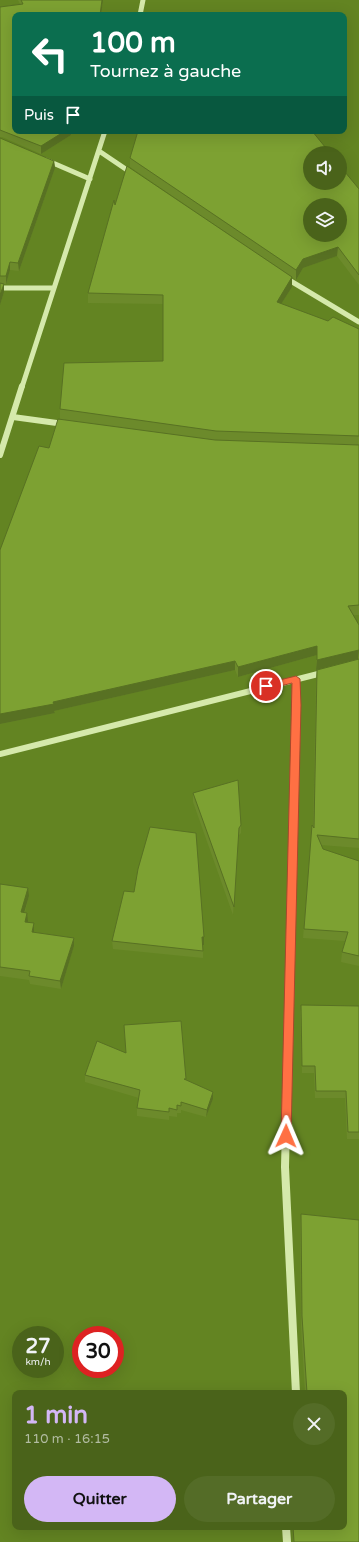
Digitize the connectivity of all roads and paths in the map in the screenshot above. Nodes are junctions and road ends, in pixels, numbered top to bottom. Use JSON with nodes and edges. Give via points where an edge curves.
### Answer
{"nodes":[{"id":1,"x":143,"y":0,"type":"edge"},
{"id":2,"x":141,"y":12,"type":"edge"},
{"id":3,"x":104,"y":134,"type":"edge"},
{"id":4,"x":99,"y":151,"type":"junction"},
{"id":5,"x":41,"y":158,"type":"edge"},
{"id":6,"x":138,"y":177,"type":"edge"},
{"id":7,"x":90,"y":179,"type":"junction"},
{"id":8,"x":280,"y":275,"type":"edge"},
{"id":9,"x":0,"y":288,"type":"edge"},
{"id":10,"x":54,"y":288,"type":"junction"},
{"id":11,"x":359,"y":322,"type":"edge"},
{"id":12,"x":12,"y":417,"type":"junction"},
{"id":13,"x":74,"y":425,"type":"edge"},
{"id":14,"x":0,"y":455,"type":"edge"},
{"id":15,"x":331,"y":670,"type":"edge"},
{"id":16,"x":296,"y":679,"type":"junction"},
{"id":17,"x":0,"y":754,"type":"edge"},
{"id":18,"x":296,"y":1390,"type":"edge"},
{"id":19,"x":286,"y":1530,"type":"edge"},
{"id":20,"x":287,"y":1542,"type":"edge"}],
"edges":[{"from":1,"to":2,"type":"street"},
{"from":3,"to":4,"type":"street"},
{"from":4,"to":6,"type":"street"},
{"from":4,"to":7,"type":"street"},
{"from":5,"to":7,"type":"street"},
{"from":7,"to":10,"type":"street"},
{"from":8,"to":11,"type":"street"},
{"from":9,"to":10,"type":"street"},
{"from":10,"to":12,"type":"street"},
{"from":12,"to":13,"type":"street"},
{"from":12,"to":14,"type":"street"},
{"from":15,"to":16,"type":"street"},
{"from":16,"to":17,"type":"street"},
{"from":16,"to":18,"type":"street","via":[[285,1167]]},
{"from":19,"to":20,"type":"street"}]}
